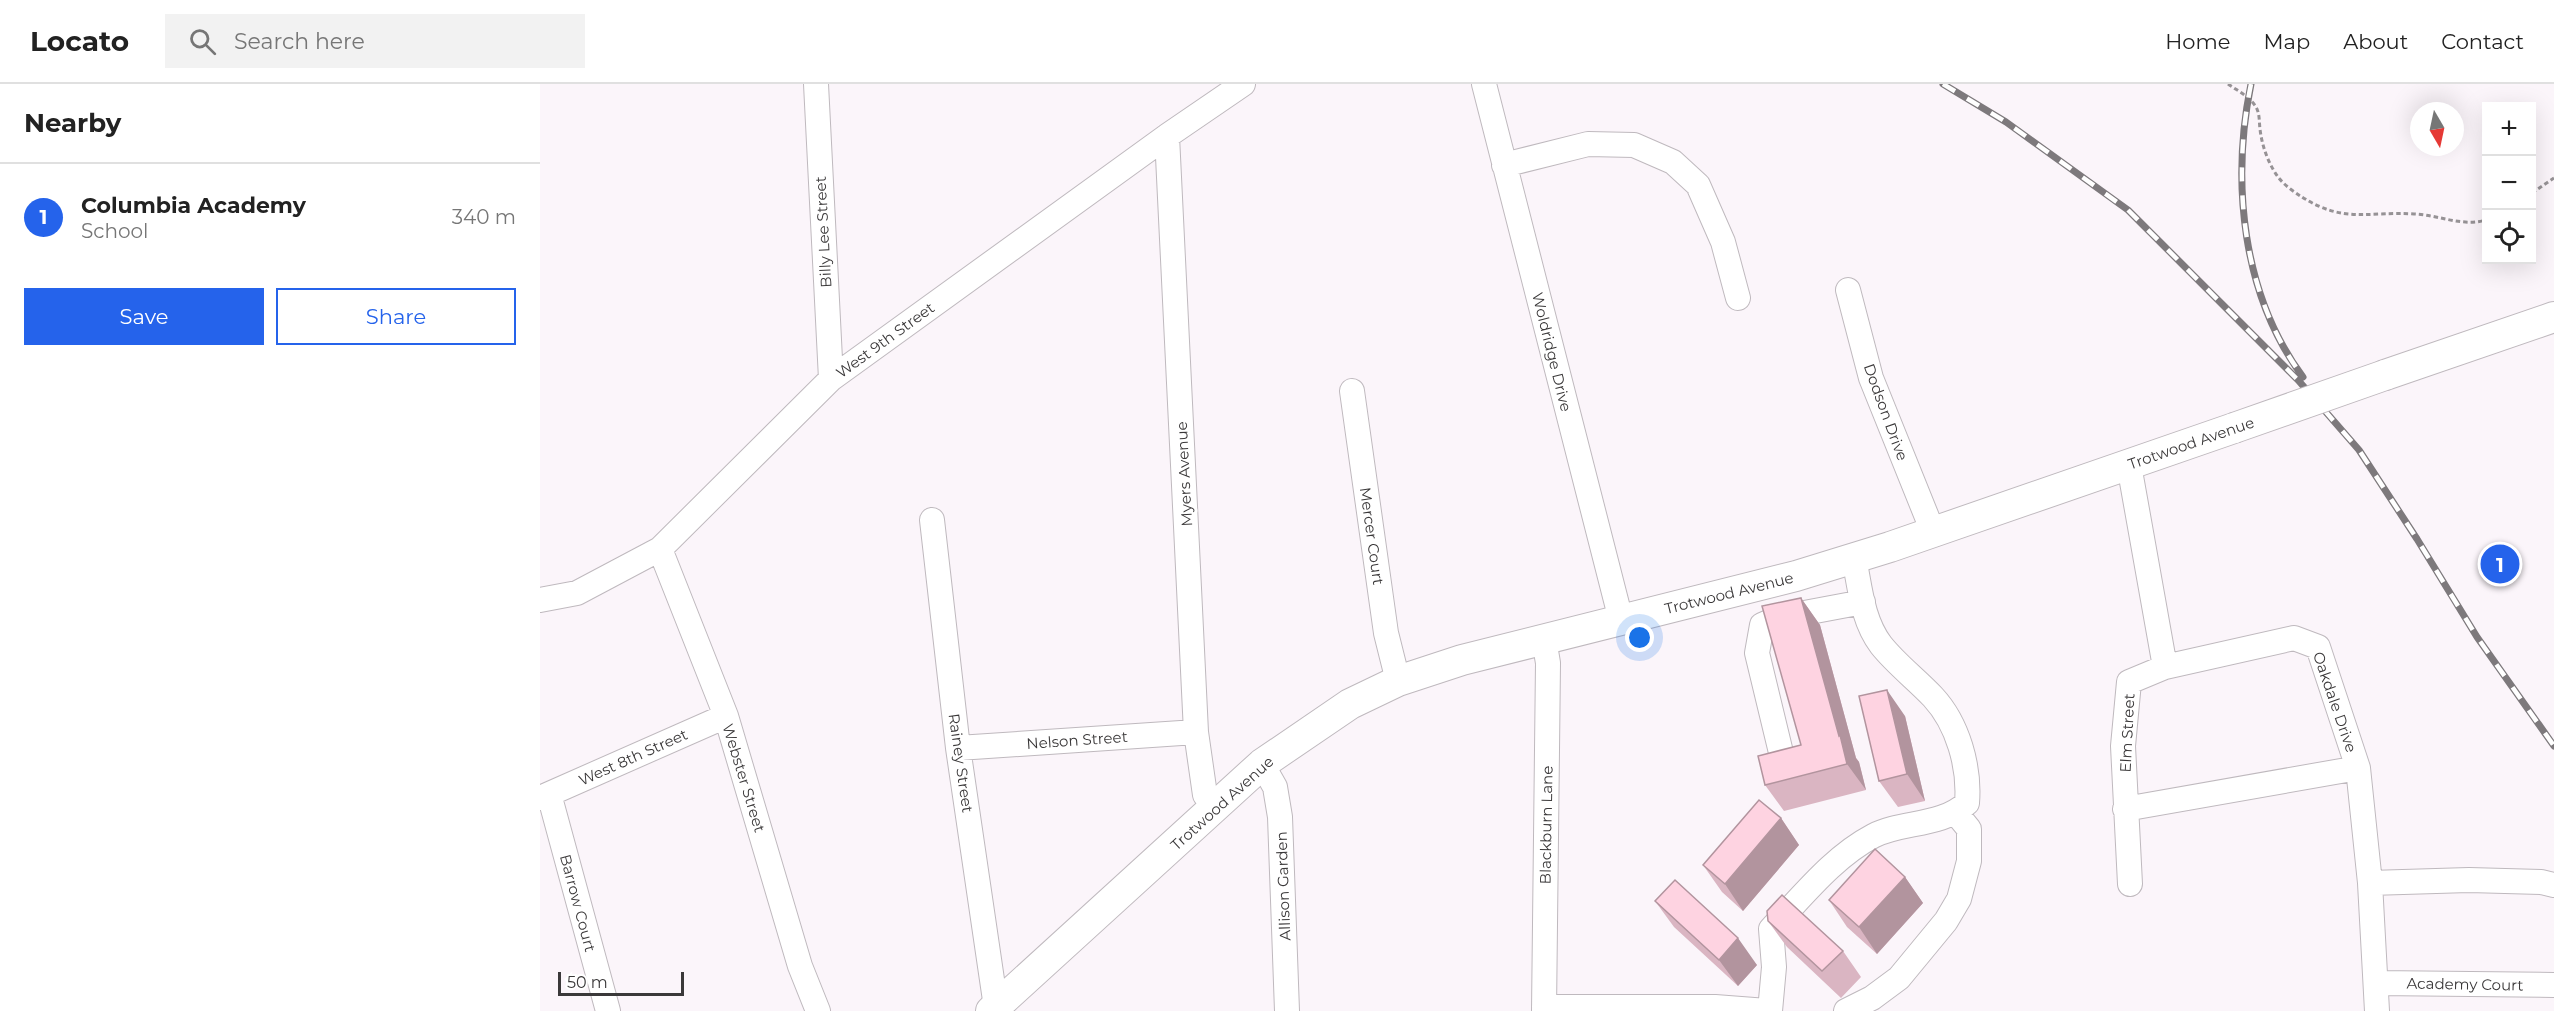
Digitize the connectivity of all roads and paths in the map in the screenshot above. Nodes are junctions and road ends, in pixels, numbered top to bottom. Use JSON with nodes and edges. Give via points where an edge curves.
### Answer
{"nodes":[{"id":1,"x":816,"y":84,"type":"edge"},
{"id":2,"x":1243,"y":84,"type":"edge"},
{"id":3,"x":1484,"y":84,"type":"edge"},
{"id":4,"x":2228,"y":84,"type":"edge"},
{"id":5,"x":1167,"y":136,"type":"junction"},
{"id":6,"x":1504,"y":165,"type":"junction"},
{"id":7,"x":2554,"y":178,"type":"edge"},
{"id":8,"x":2536,"y":190,"type":"edge"},
{"id":9,"x":2482,"y":221,"type":"edge"},
{"id":10,"x":1848,"y":290,"type":"dead end"},
{"id":11,"x":1738,"y":298,"type":"dead end"},
{"id":12,"x":2554,"y":317,"type":"edge"},
{"id":13,"x":831,"y":379,"type":"junction"},
{"id":14,"x":1352,"y":391,"type":"dead end"},
{"id":15,"x":2129,"y":465,"type":"junction"},
{"id":16,"x":932,"y":520,"type":"dead end"},
{"id":17,"x":1933,"y":532,"type":"junction"},
{"id":18,"x":660,"y":549,"type":"junction"},
{"id":19,"x":1854,"y":558,"type":"junction"},
{"id":20,"x":540,"y":600,"type":"edge"},
{"id":21,"x":1863,"y":602,"type":"junction"},
{"id":22,"x":1621,"y":620,"type":"junction"},
{"id":23,"x":1544,"y":639,"type":"junction"},
{"id":24,"x":2165,"y":667,"type":"junction"},
{"id":25,"x":1398,"y":681,"type":"junction"},
{"id":26,"x":726,"y":716,"type":"junction"},
{"id":27,"x":1196,"y":732,"type":"junction"},
{"id":28,"x":958,"y":748,"type":"junction"},
{"id":29,"x":1262,"y":764,"type":"junction"},
{"id":30,"x":1784,"y":765,"type":"edge"},
{"id":31,"x":2358,"y":768,"type":"junction"},
{"id":32,"x":544,"y":796,"type":"edge"},
{"id":33,"x":1216,"y":808,"type":"junction"},
{"id":34,"x":2125,"y":809,"type":"junction"},
{"id":35,"x":1956,"y":813,"type":"junction"},
{"id":36,"x":2370,"y":883,"type":"junction"},
{"id":37,"x":2130,"y":884,"type":"dead end"},
{"id":38,"x":2554,"y":885,"type":"edge"},
{"id":39,"x":2376,"y":983,"type":"junction"},
{"id":40,"x":2554,"y":985,"type":"edge"},
{"id":41,"x":994,"y":1009,"type":"edge"},
{"id":42,"x":1544,"y":1009,"type":"edge"},
{"id":43,"x":608,"y":1011,"type":"edge"},
{"id":44,"x":818,"y":1011,"type":"edge"},
{"id":45,"x":1287,"y":1011,"type":"edge"},
{"id":46,"x":1768,"y":1011,"type":"edge"},
{"id":47,"x":1846,"y":1011,"type":"edge"},
{"id":48,"x":2377,"y":1011,"type":"edge"}],
"edges":[{"from":1,"to":13,"type":"street","name":"Billy Lee Street"},
{"from":2,"to":5,"type":"street","name":"West 9th Street"},
{"from":3,"to":6,"type":"street","name":"Woldridge Drive"},
{"from":4,"to":9,"type":"path","via":[[2258,110],[2262,140],[2278,178],[2319,208],[2358,215],[2413,214],[2456,222]]},
{"from":5,"to":13,"type":"street","name":"West 9th Street"},
{"from":5,"to":27,"type":"street","name":"Myers Avenue"},
{"from":6,"to":11,"type":"street","via":[[1588,144],[1634,145],[1673,162],[1698,185],[1723,242]]},
{"from":6,"to":22,"type":"street","name":"Woldridge Drive"},
{"from":7,"to":8,"type":"path"},
{"from":10,"to":17,"type":"street","name":"Dodson Drive","via":[[1871,378]]},
{"from":12,"to":15,"type":"main road","name":"Trotwood Avenue","bridge":true},
{"from":13,"to":18,"type":"street","name":"West 9th Street"},
{"from":14,"to":25,"type":"street","name":"Mercer Court","via":[[1386,633]]},
{"from":15,"to":17,"type":"main road","name":"Trotwood Avenue"},
{"from":15,"to":24,"type":"street"},
{"from":16,"to":28,"type":"street","name":"Rainey Street"},
{"from":17,"to":19,"type":"main road","name":"Trotwood Avenue"},
{"from":18,"to":20,"type":"street","name":"West 9th Street","via":[[577,593]]},
{"from":18,"to":26,"type":"street","name":"Webster Street"},
{"from":19,"to":21,"type":"street"},
{"from":19,"to":22,"type":"main road","name":"Trotwood Avenue"},
{"from":21,"to":30,"type":"street","via":[[1778,618],[1762,625],[1757,653]]},
{"from":21,"to":35,"type":"street","via":[[1867,622],[1881,645],[1952,721],[1968,785],[1966,803]]},
{"from":22,"to":23,"type":"main road","name":"Trotwood Avenue"},
{"from":23,"to":25,"type":"main road","name":"Trotwood Avenue"},
{"from":23,"to":42,"type":"street","name":"Blackburn Lane","via":[[1548,663]]},
{"from":24,"to":31,"type":"street","name":"Oakdale Drive","via":[[2294,638],[2318,646]]},
{"from":24,"to":34,"type":"street","name":"Elm Street","via":[[2129,682],[2123,746]]},
{"from":25,"to":29,"type":"main road","name":"Trotwood Avenue","via":[[1350,704]]},
{"from":26,"to":32,"type":"street","name":"West 8th Street"},
{"from":26,"to":44,"type":"street","name":"Webster Street","via":[[800,966]]},
{"from":27,"to":28,"type":"street","name":"Nelson Street"},
{"from":27,"to":33,"type":"street","name":"Myers Avenue","via":[[1205,795]]},
{"from":28,"to":41,"type":"street","name":"Rainey Street"},
{"from":29,"to":33,"type":"main road","name":"Trotwood Avenue"},
{"from":29,"to":45,"type":"street","name":"Allison Garden","via":[[1275,787],[1280,817]]},
{"from":31,"to":34,"type":"street","name":"Oakdale Drive"},
{"from":31,"to":36,"type":"street","name":"Oakdale Drive"},
{"from":32,"to":43,"type":"street","name":"Barrow Court"},
{"from":33,"to":41,"type":"main road","name":"Trotwood Avenue"},
{"from":34,"to":37,"type":"street","name":"Elm Street"},
{"from":35,"to":46,"type":"street","via":[[1874,836],[1838,861],[1771,929],[1774,967]]},
{"from":35,"to":47,"type":"street","via":[[1969,829],[1969,861],[1959,899],[1899,978]]},
{"from":36,"to":38,"type":"street","via":[[2469,880]]},
{"from":36,"to":39,"type":"street","name":"Oakdale Drive"},
{"from":39,"to":40,"type":"street","name":"Academy Court"},
{"from":39,"to":48,"type":"street","name":"Oakdale Drive"},
{"from":42,"to":46,"type":"street","via":[[1715,1007]]}]}
